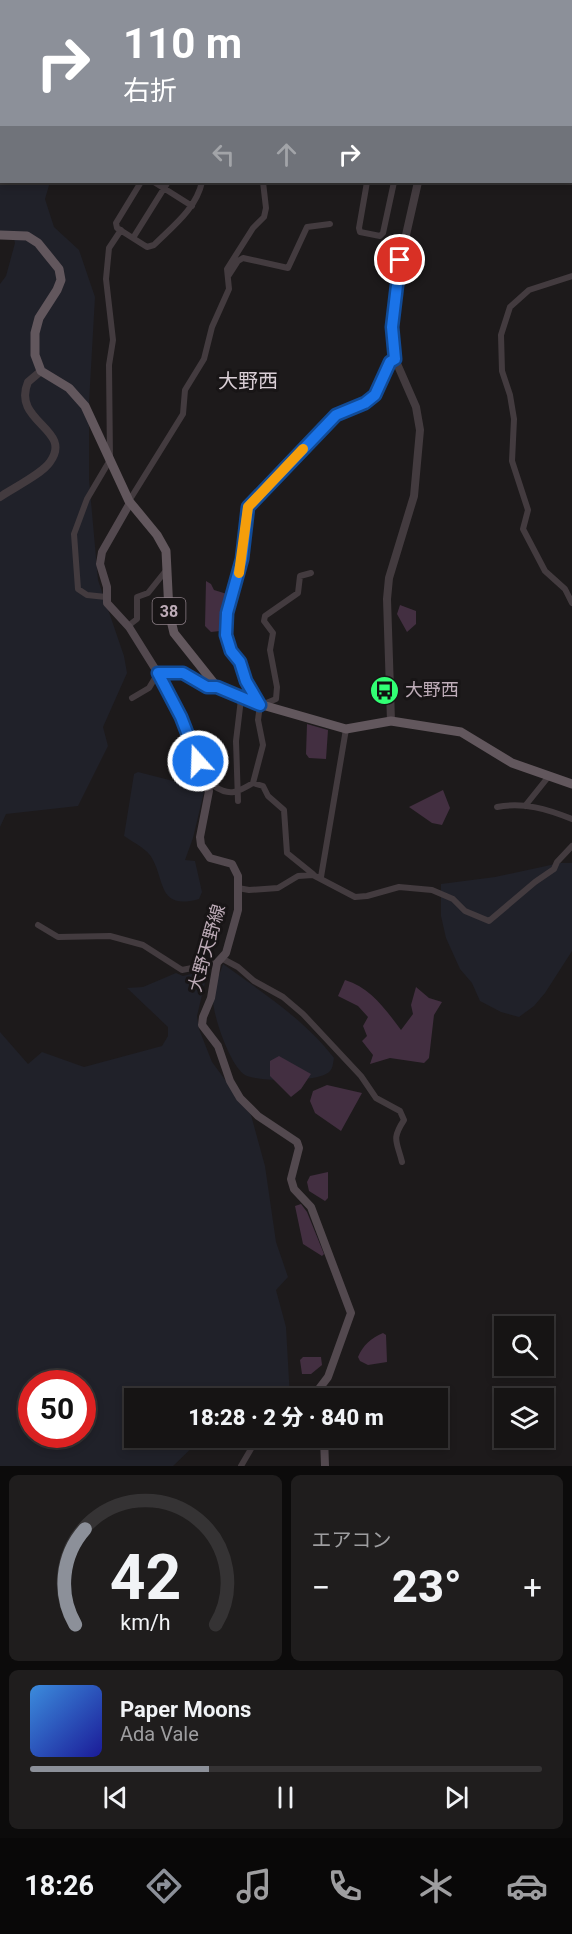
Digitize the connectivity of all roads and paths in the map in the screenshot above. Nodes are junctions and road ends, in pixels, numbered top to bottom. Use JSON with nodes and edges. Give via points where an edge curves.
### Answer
{"nodes":[{"id":1,"x":140,"y":183,"type":"edge"},
{"id":2,"x":202,"y":183,"type":"edge"},
{"id":3,"x":263,"y":183,"type":"edge"},
{"id":4,"x":367,"y":183,"type":"edge"},
{"id":5,"x":394,"y":183,"type":"edge"},
{"id":6,"x":418,"y":183,"type":"edge"},
{"id":7,"x":166,"y":185,"type":"edge"},
{"id":8,"x":192,"y":206,"type":"junction"},
{"id":9,"x":330,"y":224,"type":"dead end"},
{"id":10,"x":121,"y":230,"type":"junction"},
{"id":11,"x":0,"y":236,"type":"edge"},
{"id":12,"x":133,"y":238,"type":"junction"},
{"id":13,"x":572,"y":276,"type":"edge"},
{"id":14,"x":227,"y":278,"type":"junction"},
{"id":15,"x":395,"y":359,"type":"junction"},
{"id":16,"x":41,"y":371,"type":"junction"},
{"id":17,"x":110,"y":460,"type":"junction"},
{"id":18,"x":0,"y":496,"type":"edge"},
{"id":19,"x":129,"y":502,"type":"junction"},
{"id":20,"x":168,"y":567,"type":"junction"},
{"id":21,"x":311,"y":573,"type":"dead end"},
{"id":22,"x":106,"y":597,"type":"junction"},
{"id":23,"x":572,"y":603,"type":"edge"},
{"id":24,"x":128,"y":626,"type":"junction"},
{"id":25,"x":158,"y":673,"type":"junction"},
{"id":26,"x":217,"y":687,"type":"junction"},
{"id":27,"x":132,"y":698,"type":"dead end"},
{"id":28,"x":241,"y":699,"type":"junction"},
{"id":29,"x":260,"y":705,"type":"junction"},
{"id":30,"x":391,"y":721,"type":"junction"},
{"id":31,"x":346,"y":729,"type":"junction"},
{"id":32,"x":549,"y":776,"type":"junction"},
{"id":33,"x":253,"y":783,"type":"junction"},
{"id":34,"x":572,"y":784,"type":"edge"},
{"id":35,"x":214,"y":786,"type":"dead end"},
{"id":36,"x":238,"y":793,"type":"junction"},
{"id":37,"x":238,"y":801,"type":"dead end"},
{"id":38,"x":525,"y":806,"type":"junction"},
{"id":39,"x":497,"y":807,"type":"dead end"},
{"id":40,"x":572,"y":819,"type":"edge"},
{"id":41,"x":572,"y":846,"type":"edge"},
{"id":42,"x":313,"y":874,"type":"junction"},
{"id":43,"x":321,"y":877,"type":"junction"},
{"id":44,"x":238,"y":888,"type":"junction"},
{"id":45,"x":249,"y":890,"type":"junction"},
{"id":46,"x":238,"y":900,"type":"junction"},
{"id":47,"x":39,"y":925,"type":"dead end"},
{"id":48,"x":220,"y":961,"type":"junction"},
{"id":49,"x":402,"y":1162,"type":"dead end"},
{"id":50,"x":320,"y":1388,"type":"edge"},
{"id":51,"x":252,"y":1448,"type":"edge"},
{"id":52,"x":324,"y":1448,"type":"edge"},
{"id":53,"x":241,"y":1466,"type":"edge"},
{"id":54,"x":325,"y":1466,"type":"edge"}],
"edges":[{"from":1,"to":10,"type":"street","via":[[116,223]]},
{"from":2,"to":8,"type":"street"},
{"from":3,"to":14,"type":"street","via":[[264,217],[231,259]]},
{"from":4,"to":5,"type":"street","via":[[359,228],[360,232],[380,236]]},
{"from":6,"to":15,"type":"street","via":[[396,279],[392,327]]},
{"from":7,"to":8,"type":"street"},
{"from":7,"to":12,"type":"street"},
{"from":8,"to":12,"type":"street","via":[[154,245],[147,247]]},
{"from":9,"to":14,"type":"street","via":[[307,226],[288,268],[243,258]]},
{"from":10,"to":12,"type":"street"},
{"from":10,"to":17,"type":"street","via":[[109,248],[106,279],[113,340],[109,365]]},
{"from":11,"to":16,"type":"main road","via":[[27,236],[38,243],[59,269],[61,280],[34,333],[35,355]]},
{"from":13,"to":23,"type":"street","via":[[529,290],[510,307],[501,335],[502,371],[514,419],[512,461],[528,510],[523,529],[545,571],[565,589]]},
{"from":14,"to":19,"type":"street","via":[[229,289],[212,327],[204,358],[185,390],[183,414]]},
{"from":15,"to":29,"type":"street","via":[[375,395],[336,415],[248,507],[226,635]]},
{"from":15,"to":30,"type":"street","via":[[416,407],[420,430],[414,496],[389,578]]},
{"from":16,"to":17,"type":"main road","number":"38","via":[[69,388],[81,401]]},
{"from":16,"to":18,"type":"street","via":[[27,382],[24,402],[49,431],[55,441],[55,453],[49,464]]},
{"from":17,"to":19,"type":"main road","number":"38"},
{"from":17,"to":22,"type":"street","via":[[87,499],[74,541],[78,589],[87,595]]},
{"from":19,"to":20,"type":"main road","number":"38","via":[[157,535],[166,551]]},
{"from":19,"to":22,"type":"main road","name":"大野天野線","via":[[102,552],[100,564]]},
{"from":20,"to":24,"type":"street","via":[[147,593],[137,597],[136,619]]},
{"from":20,"to":26,"type":"main road","number":"38","via":[[169,612],[174,633]]},
{"from":21,"to":29,"type":"street","via":[[300,576],[298,593],[265,616],[274,638],[270,650],[277,694],[271,703]]},
{"from":22,"to":24,"type":"main road","name":"大野天野線"},
{"from":24,"to":25,"type":"main road","name":"大野天野線"},
{"from":25,"to":26,"type":"street","via":[[183,673],[207,687]]},
{"from":25,"to":27,"type":"street","via":[[149,688]]},
{"from":25,"to":44,"type":"main road","name":"大野天野線","via":[[209,782],[201,845],[210,858],[235,867]]},
{"from":26,"to":28,"type":"main road","number":"38"},
{"from":28,"to":29,"type":"main road","number":"38"},
{"from":28,"to":36,"type":"street","via":[[236,741]]},
{"from":29,"to":31,"type":"main road","number":"38"},
{"from":29,"to":33,"type":"street","via":[[258,720],[263,745]]},
{"from":30,"to":31,"type":"main road","number":"38"},
{"from":30,"to":32,"type":"main road","number":"38","via":[[461,732],[512,762]]},
{"from":31,"to":43,"type":"street"},
{"from":32,"to":34,"type":"main road","number":"38"},
{"from":32,"to":38,"type":"street"},
{"from":33,"to":36,"type":"street"},
{"from":33,"to":42,"type":"street","via":[[263,786],[268,796],[282,806],[287,853]]},
{"from":35,"to":36,"type":"street"},
{"from":36,"to":37,"type":"street"},
{"from":38,"to":39,"type":"street"},
{"from":38,"to":40,"type":"street","via":[[545,808]]},
{"from":41,"to":43,"type":"street","via":[[554,869],[489,921],[465,912],[453,899],[432,890],[399,887],[355,897]]},
{"from":42,"to":43,"type":"street"},
{"from":42,"to":45,"type":"street","via":[[298,876],[278,888]]},
{"from":44,"to":45,"type":"street"},
{"from":44,"to":46,"type":"main road","name":"大野天野線"},
{"from":45,"to":46,"type":"street"},
{"from":46,"to":48,"type":"main road","name":"大野天野線"},
{"from":47,"to":48,"type":"street","via":[[58,937],[110,936],[143,945],[182,970]]},
{"from":48,"to":49,"type":"street","via":[[238,967],[284,997],[376,1098],[400,1111],[404,1120],[395,1140]]},
{"from":48,"to":50,"type":"main road","name":"大野天野線","via":[[202,1026],[218,1046],[240,1098],[258,1116],[297,1142],[291,1179],[294,1189],[311,1207],[351,1313],[328,1377]]},
{"from":51,"to":53,"type":"street"},
{"from":52,"to":54,"type":"main road"}]}
